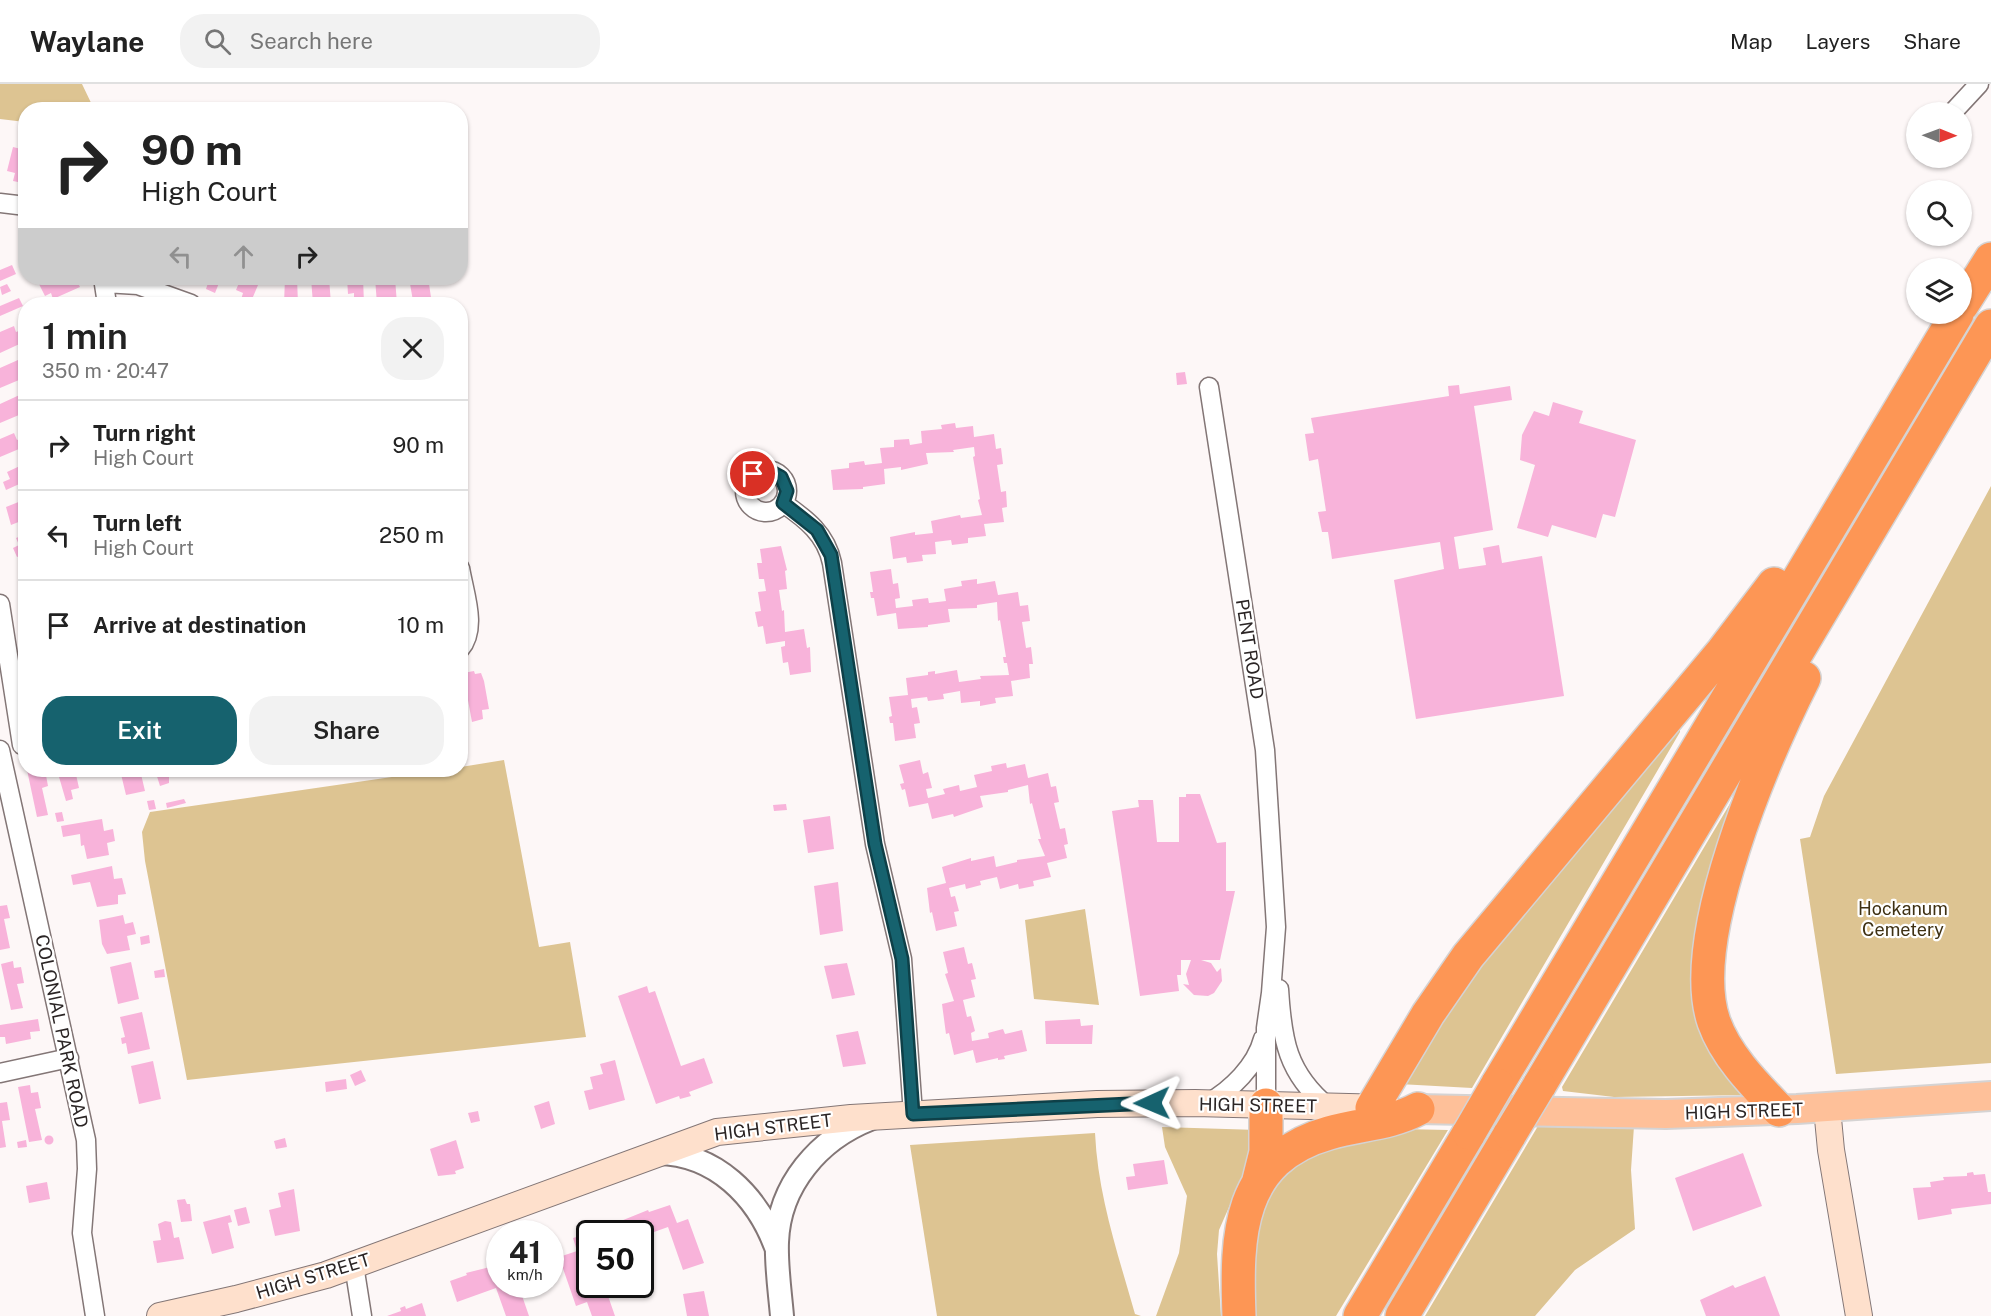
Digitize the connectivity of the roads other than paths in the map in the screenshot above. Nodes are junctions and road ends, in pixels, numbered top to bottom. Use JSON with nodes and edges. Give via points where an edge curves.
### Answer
{"nodes":[{"id":1,"x":1979,"y":84,"type":"edge"},
{"id":2,"x":1962,"y":102,"type":"edge"},
{"id":3,"x":0,"y":203,"type":"edge"},
{"id":4,"x":18,"y":206,"type":"edge"},
{"id":5,"x":1991,"y":259,"type":"edge"},
{"id":6,"x":138,"y":285,"type":"edge"},
{"id":7,"x":1972,"y":289,"type":"edge"},
{"id":8,"x":171,"y":297,"type":"edge"},
{"id":9,"x":1951,"y":324,"type":"edge"},
{"id":10,"x":1991,"y":326,"type":"edge"},
{"id":11,"x":1209,"y":387,"type":"dead end"},
{"id":12,"x":1857,"y":480,"type":"junction"},
{"id":13,"x":783,"y":503,"type":"dead end"},
{"id":14,"x":1850,"y":563,"type":"junction"},
{"id":15,"x":0,"y":604,"type":"edge"},
{"id":16,"x":468,"y":614,"type":"edge"},
{"id":17,"x":468,"y":637,"type":"edge"},
{"id":18,"x":18,"y":710,"type":"edge"},
{"id":19,"x":18,"y":746,"type":"edge"},
{"id":20,"x":0,"y":750,"type":"edge"},
{"id":21,"x":1275,"y":912,"type":"junction"},
{"id":22,"x":1266,"y":1028,"type":"junction"},
{"id":23,"x":69,"y":1058,"type":"junction"},
{"id":24,"x":0,"y":1073,"type":"edge"},
{"id":25,"x":1991,"y":1096,"type":"edge"},
{"id":26,"x":1208,"y":1104,"type":"junction"},
{"id":27,"x":1266,"y":1105,"type":"junction"},
{"id":28,"x":1328,"y":1107,"type":"junction"},
{"id":29,"x":1372,"y":1108,"type":"junction"},
{"id":30,"x":1827,"y":1108,"type":"junction"},
{"id":31,"x":1418,"y":1109,"type":"junction"},
{"id":32,"x":1779,"y":1110,"type":"junction"},
{"id":33,"x":913,"y":1114,"type":"junction"},
{"id":34,"x":883,"y":1116,"type":"junction"},
{"id":35,"x":657,"y":1153,"type":"junction"},
{"id":36,"x":1259,"y":1180,"type":"junction"},
{"id":37,"x":777,"y":1251,"type":"junction"},
{"id":38,"x":354,"y":1264,"type":"junction"},
{"id":39,"x":95,"y":1316,"type":"edge"},
{"id":40,"x":160,"y":1316,"type":"edge"},
{"id":41,"x":362,"y":1316,"type":"edge"},
{"id":42,"x":782,"y":1316,"type":"edge"},
{"id":43,"x":1239,"y":1316,"type":"edge"},
{"id":44,"x":1360,"y":1316,"type":"edge"},
{"id":45,"x":1402,"y":1316,"type":"edge"},
{"id":46,"x":1859,"y":1316,"type":"edge"}],
"edges":[{"from":1,"to":2,"type":"street"},
{"from":3,"to":4,"type":"street"},
{"from":5,"to":7,"type":"highway"},
{"from":6,"to":8,"type":"street"},
{"from":9,"to":12,"type":"highway"},
{"from":10,"to":14,"type":"highway"},
{"from":11,"to":21,"type":"street","name":"PENT ROAD","via":[[1265,750]]},
{"from":12,"to":29,"type":"highway","via":[[1810,532],[1723,651],[1468,956]]},
{"from":12,"to":44,"type":"highway","bridge":true},
{"from":13,"to":33,"type":"street","via":[[817,530],[832,562],[875,844],[902,959]]},
{"from":14,"to":32,"type":"highway","via":[[1833,618],[1758,779],[1727,875],[1709,949],[1708,998],[1716,1027],[1743,1070]]},
{"from":14,"to":45,"type":"highway","bridge":true},
{"from":15,"to":18,"type":"street"},
{"from":16,"to":17,"type":"street"},
{"from":19,"to":20,"type":"street"},
{"from":20,"to":23,"type":"street","name":"COLONIAL PARK ROAD"},
{"from":21,"to":22,"type":"street","name":"PENT ROAD","via":[[1273,977]]},
{"from":21,"to":28,"type":"street","name":"PENT ROAD","via":[[1284,1045],[1306,1085]]},
{"from":22,"to":26,"type":"street","name":"PENT ROAD","via":[[1244,1073]]},
{"from":22,"to":27,"type":"street","name":"PENT ROAD"},
{"from":23,"to":24,"type":"street"},
{"from":23,"to":39,"type":"street","name":"COLONIAL PARK ROAD","via":[[86,1140],[82,1233]]},
{"from":25,"to":30,"type":"main road","name":"HIGH STREET"},
{"from":26,"to":27,"type":"main road","name":"HIGH STREET"},
{"from":26,"to":33,"type":"main road","name":"HIGH STREET","via":[[1097,1104]]},
{"from":27,"to":28,"type":"main road","name":"HIGH STREET"},
{"from":27,"to":36,"type":"highway","via":[[1266,1152]]},
{"from":28,"to":29,"type":"main road","name":"HIGH STREET"},
{"from":29,"to":31,"type":"main road","name":"HIGH STREET"},
{"from":30,"to":32,"type":"main road","name":"HIGH STREET"},
{"from":30,"to":46,"type":"main road"},
{"from":31,"to":32,"type":"main road","name":"HIGH STREET","via":[[1625,1115]]},
{"from":31,"to":36,"type":"highway","via":[[1384,1122],[1308,1140],[1279,1159]]},
{"from":33,"to":34,"type":"main road","name":"HIGH STREET"},
{"from":34,"to":35,"type":"main road","name":"HIGH STREET","via":[[717,1132]]},
{"from":34,"to":37,"type":"street","via":[[840,1134],[806,1165],[784,1208]]},
{"from":35,"to":37,"type":"street","via":[[679,1154],[701,1162],[740,1187],[762,1216]]},
{"from":35,"to":38,"type":"main road","name":"HIGH STREET"},
{"from":36,"to":43,"type":"highway","via":[[1245,1210],[1238,1244]]},
{"from":37,"to":42,"type":"street"},
{"from":38,"to":40,"type":"main road","name":"HIGH STREET","via":[[284,1287]]},
{"from":38,"to":41,"type":"street"}]}
